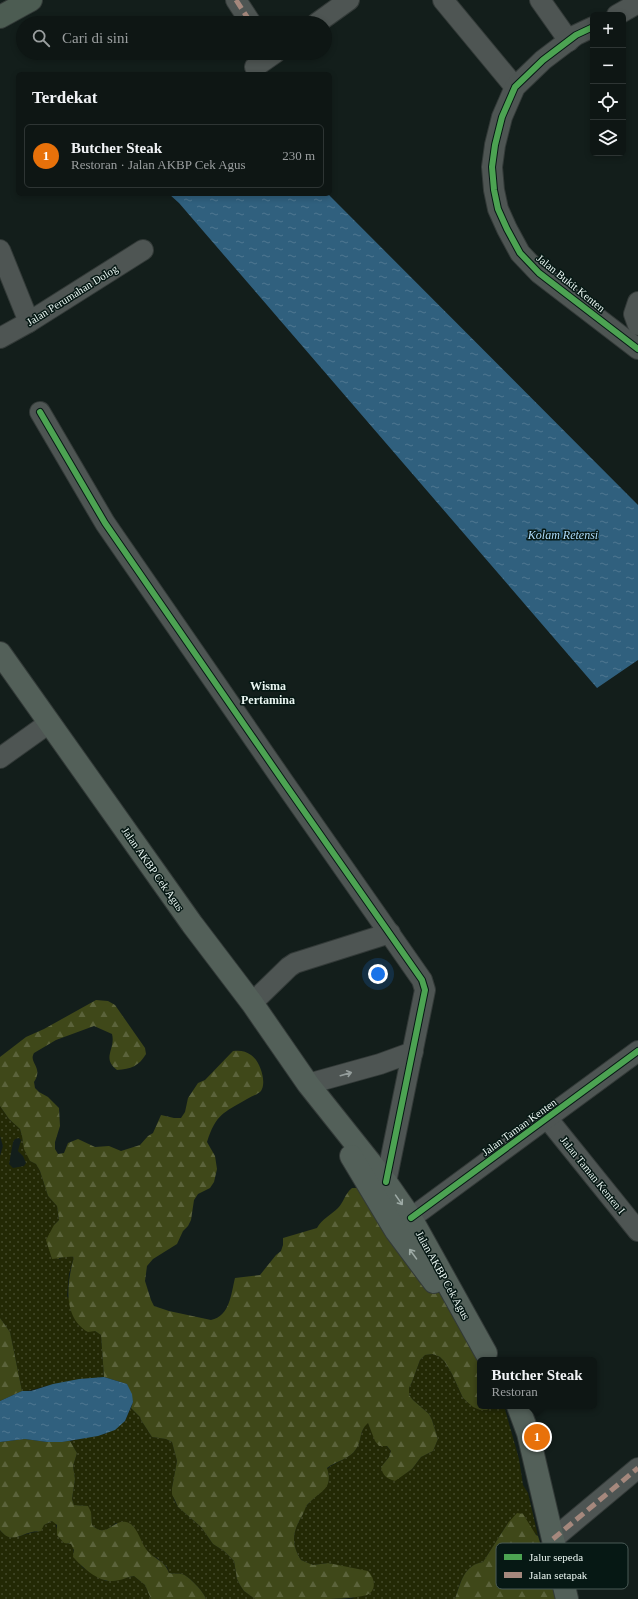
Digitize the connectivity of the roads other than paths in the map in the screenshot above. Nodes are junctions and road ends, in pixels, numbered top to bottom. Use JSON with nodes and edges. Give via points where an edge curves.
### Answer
{"nodes":[{"id":1,"x":31,"y":0,"type":"edge"},
{"id":2,"x":236,"y":0,"type":"edge"},
{"id":3,"x":349,"y":0,"type":"edge"},
{"id":4,"x":444,"y":0,"type":"edge"},
{"id":5,"x":540,"y":0,"type":"edge"},
{"id":6,"x":638,"y":4,"type":"edge"},
{"id":7,"x":623,"y":12,"type":"edge"},
{"id":8,"x":246,"y":16,"type":"edge"},
{"id":9,"x":327,"y":16,"type":"edge"},
{"id":10,"x":0,"y":17,"type":"edge"},
{"id":11,"x":590,"y":28,"type":"edge"},
{"id":12,"x":569,"y":41,"type":"junction"},
{"id":13,"x":266,"y":60,"type":"edge"},
{"id":14,"x":256,"y":68,"type":"dead end"},
{"id":15,"x":514,"y":87,"type":"junction"},
{"id":16,"x":0,"y":250,"type":"edge"},
{"id":17,"x":143,"y":250,"type":"dead end"},
{"id":18,"x":638,"y":302,"type":"edge"},
{"id":19,"x":29,"y":322,"type":"junction"},
{"id":20,"x":638,"y":325,"type":"edge"},
{"id":21,"x":0,"y":338,"type":"edge"},
{"id":22,"x":638,"y":350,"type":"edge"},
{"id":23,"x":40,"y":412,"type":"dead end"},
{"id":24,"x":0,"y":653,"type":"edge"},
{"id":25,"x":49,"y":723,"type":"junction"},
{"id":26,"x":0,"y":758,"type":"edge"},
{"id":27,"x":390,"y":933,"type":"junction"},
{"id":28,"x":252,"y":1003,"type":"junction"},
{"id":29,"x":638,"y":1051,"type":"edge"},
{"id":30,"x":413,"y":1052,"type":"junction"},
{"id":31,"x":308,"y":1084,"type":"junction"},
{"id":32,"x":547,"y":1118,"type":"junction"},
{"id":33,"x":386,"y":1182,"type":"junction"},
{"id":34,"x":411,"y":1218,"type":"junction"},
{"id":35,"x":638,"y":1231,"type":"edge"},
{"id":36,"x":488,"y":1357,"type":"edge"},
{"id":37,"x":519,"y":1409,"type":"edge"},
{"id":38,"x":638,"y":1468,"type":"edge"},
{"id":39,"x":552,"y":1539,"type":"junction"},
{"id":40,"x":553,"y":1543,"type":"edge"},
{"id":41,"x":564,"y":1589,"type":"edge"},
{"id":42,"x":567,"y":1599,"type":"edge"}],
"edges":[{"from":1,"to":10,"type":"highway"},
{"from":2,"to":8,"type":"street"},
{"from":3,"to":9,"type":"street"},
{"from":4,"to":15,"type":"street"},
{"from":5,"to":12,"type":"street"},
{"from":6,"to":7,"type":"street"},
{"from":11,"to":12,"type":"street","name":"Jalan Bukit Kenten"},
{"from":12,"to":15,"type":"street","name":"Jalan Bukit Kenten","via":[[543,60]]},
{"from":13,"to":14,"type":"street"},
{"from":15,"to":22,"type":"street","name":"Jalan Bukit Kenten","via":[[494,145],[492,167],[498,209],[507,229],[520,253],[539,273]]},
{"from":16,"to":19,"type":"street"},
{"from":17,"to":19,"type":"street","name":"Jalan Perumahan Dolog"},
{"from":18,"to":20,"type":"street","via":[[634,314]]},
{"from":19,"to":21,"type":"street","name":"Jalan Perumahan Dolog"},
{"from":23,"to":27,"type":"street","via":[[105,523]]},
{"from":24,"to":25,"type":"main road","name":"Jalan AKBP Cek Agus"},
{"from":25,"to":26,"type":"street"},
{"from":25,"to":28,"type":"main road","name":"Jalan AKBP Cek Agus","via":[[192,924]]},
{"from":27,"to":28,"type":"street","via":[[295,963]]},
{"from":27,"to":30,"type":"street","via":[[419,974],[425,990]]},
{"from":28,"to":31,"type":"main road","name":"Jalan AKBP Cek Agus"},
{"from":29,"to":32,"type":"street","name":"Jalan Taman Kenten"},
{"from":31,"to":30,"type":"street","one_way":true},
{"from":30,"to":33,"type":"street"},
{"from":31,"to":33,"type":"main road","name":"Jalan AKBP Cek Agus"},
{"from":36,"to":31,"type":"main road","name":"Jalan AKBP Cek Agus","one_way":true,"via":[[396,1231]]},
{"from":32,"to":34,"type":"street","name":"Jalan Taman Kenten"},
{"from":32,"to":35,"type":"street","name":"Jalan Taman Kenten I"},
{"from":33,"to":34,"type":"main road","name":"Jalan AKBP Cek Agus","one_way":true},
{"from":34,"to":36,"type":"main road","name":"Jalan AKBP Cek Agus"},
{"from":37,"to":39,"type":"main road","via":[[528,1433]]},
{"from":38,"to":39,"type":"street"},
{"from":39,"to":40,"type":"main road"},
{"from":41,"to":42,"type":"main road"}]}
